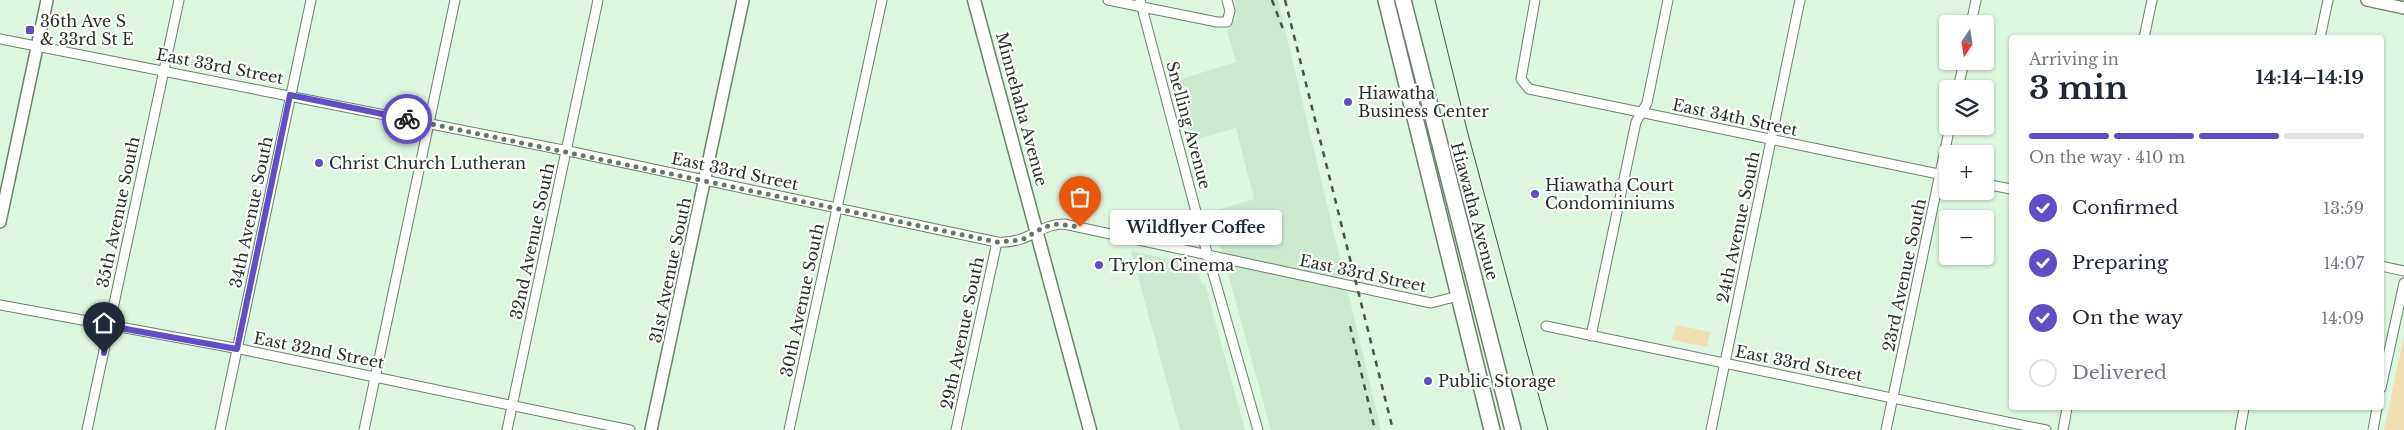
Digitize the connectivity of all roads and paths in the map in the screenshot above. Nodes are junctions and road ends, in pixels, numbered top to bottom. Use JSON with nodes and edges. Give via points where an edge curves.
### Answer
{"nodes":[{"id":1,"x":47,"y":0,"type":"edge"},
{"id":2,"x":179,"y":0,"type":"edge"},
{"id":3,"x":311,"y":0,"type":"edge"},
{"id":4,"x":455,"y":0,"type":"edge"},
{"id":5,"x":598,"y":0,"type":"edge"},
{"id":6,"x":743,"y":0,"type":"edge"},
{"id":7,"x":882,"y":0,"type":"edge"},
{"id":8,"x":974,"y":0,"type":"edge"},
{"id":9,"x":1108,"y":0,"type":"edge"},
{"id":10,"x":1227,"y":0,"type":"edge"},
{"id":11,"x":1386,"y":0,"type":"edge"},
{"id":12,"x":1403,"y":0,"type":"edge"},
{"id":13,"x":1535,"y":0,"type":"edge"},
{"id":14,"x":1668,"y":0,"type":"edge"},
{"id":15,"x":1800,"y":0,"type":"edge"},
{"id":16,"x":1976,"y":0,"type":"edge"},
{"id":17,"x":2152,"y":0,"type":"edge"},
{"id":18,"x":2328,"y":0,"type":"edge"},
{"id":19,"x":2368,"y":0,"type":"edge"},
{"id":20,"x":1141,"y":4,"type":"edge"},
{"id":21,"x":2404,"y":8,"type":"edge"},
{"id":22,"x":1973,"y":15,"type":"edge"},
{"id":23,"x":2145,"y":35,"type":"edge"},
{"id":24,"x":2321,"y":35,"type":"edge"},
{"id":25,"x":0,"y":39,"type":"edge"},
{"id":26,"x":37,"y":46,"type":"junction"},
{"id":27,"x":164,"y":71,"type":"junction"},
{"id":28,"x":290,"y":95,"type":"junction"},
{"id":29,"x":1641,"y":112,"type":"junction"},
{"id":30,"x":429,"y":123,"type":"junction"},
{"id":31,"x":1772,"y":140,"type":"junction"},
{"id":32,"x":567,"y":151,"type":"junction"},
{"id":33,"x":1939,"y":174,"type":"edge"},
{"id":34,"x":706,"y":181,"type":"junction"},
{"id":35,"x":1994,"y":186,"type":"edge"},
{"id":36,"x":2009,"y":189,"type":"edge"},
{"id":37,"x":1939,"y":197,"type":"edge"},
{"id":38,"x":838,"y":208,"type":"junction"},
{"id":39,"x":0,"y":222,"type":"edge"},
{"id":40,"x":1038,"y":232,"type":"junction"},
{"id":41,"x":997,"y":242,"type":"junction"},
{"id":42,"x":1208,"y":254,"type":"junction"},
{"id":43,"x":2384,"y":267,"type":"edge"},
{"id":44,"x":2404,"y":271,"type":"edge"},
{"id":45,"x":2404,"y":283,"type":"edge"},
{"id":46,"x":1458,"y":296,"type":"junction"},
{"id":47,"x":0,"y":305,"type":"edge"},
{"id":48,"x":109,"y":326,"type":"junction"},
{"id":49,"x":1546,"y":326,"type":"dead end"},
{"id":50,"x":1591,"y":336,"type":"junction"},
{"id":51,"x":237,"y":349,"type":"junction"},
{"id":52,"x":1725,"y":363,"type":"junction"},
{"id":53,"x":2384,"y":374,"type":"edge"},
{"id":54,"x":375,"y":376,"type":"junction"},
{"id":55,"x":1893,"y":397,"type":"junction"},
{"id":56,"x":512,"y":405,"type":"junction"},
{"id":57,"x":2067,"y":410,"type":"edge"},
{"id":58,"x":2244,"y":410,"type":"edge"},
{"id":59,"x":2377,"y":410,"type":"edge"},
{"id":60,"x":87,"y":430,"type":"edge"},
{"id":61,"x":220,"y":430,"type":"edge"},
{"id":62,"x":364,"y":430,"type":"edge"},
{"id":63,"x":506,"y":430,"type":"edge"},
{"id":64,"x":630,"y":430,"type":"edge"},
{"id":65,"x":651,"y":430,"type":"edge"},
{"id":66,"x":789,"y":430,"type":"edge"},
{"id":67,"x":956,"y":430,"type":"edge"},
{"id":68,"x":1090,"y":430,"type":"edge"},
{"id":69,"x":1258,"y":430,"type":"edge"},
{"id":70,"x":1492,"y":430,"type":"edge"},
{"id":71,"x":1513,"y":430,"type":"edge"},
{"id":72,"x":1711,"y":430,"type":"edge"},
{"id":73,"x":1886,"y":430,"type":"edge"},
{"id":74,"x":2046,"y":430,"type":"edge"},
{"id":75,"x":2062,"y":430,"type":"edge"},
{"id":76,"x":2240,"y":430,"type":"edge"},
{"id":77,"x":2373,"y":430,"type":"edge"}],
"edges":[{"from":1,"to":26,"type":"street"},
{"from":2,"to":27,"type":"street","name":"35th Avenue South"},
{"from":3,"to":28,"type":"street","name":"34th Avenue South"},
{"from":4,"to":30,"type":"street"},
{"from":5,"to":32,"type":"street","name":"32nd Avenue South"},
{"from":6,"to":34,"type":"street","name":"31st Avenue South"},
{"from":7,"to":38,"type":"street","name":"30th Avenue South"},
{"from":8,"to":40,"type":"main road","name":"Minnehaha Avenue"},
{"from":9,"to":20,"type":"street"},
{"from":10,"to":20,"type":"street","via":[[1230,12],[1227,22]]},
{"from":11,"to":46,"type":"highway"},
{"from":12,"to":71,"type":"highway","name":"Hiawatha Avenue"},
{"from":13,"to":29,"type":"street","name":"East 34th Street","via":[[1521,79],[1529,89]]},
{"from":14,"to":29,"type":"street","via":[[1647,103]]},
{"from":15,"to":31,"type":"street","name":"24th Avenue South"},
{"from":16,"to":22,"type":"street"},
{"from":17,"to":23,"type":"street"},
{"from":18,"to":24,"type":"street"},
{"from":19,"to":21,"type":"street"},
{"from":20,"to":42,"type":"street","name":"Snelling Avenue"},
{"from":25,"to":26,"type":"street","name":"East 33rd Street"},
{"from":26,"to":27,"type":"street","name":"East 33rd Street"},
{"from":26,"to":39,"type":"street"},
{"from":27,"to":28,"type":"street","name":"East 33rd Street"},
{"from":27,"to":48,"type":"street","name":"35th Avenue South"},
{"from":28,"to":30,"type":"street","name":"East 33rd Street"},
{"from":28,"to":51,"type":"street","name":"34th Avenue South"},
{"from":29,"to":31,"type":"street","name":"East 34th Street"},
{"from":29,"to":50,"type":"street","via":[[1636,122]]},
{"from":30,"to":32,"type":"street","name":"East 33rd Street"},
{"from":30,"to":54,"type":"street"},
{"from":31,"to":33,"type":"street","name":"East 34th Street"},
{"from":31,"to":52,"type":"street","name":"24th Avenue South"},
{"from":32,"to":34,"type":"street","name":"East 33rd Street"},
{"from":32,"to":56,"type":"street","name":"32nd Avenue South"},
{"from":34,"to":38,"type":"street","name":"East 33rd Street"},
{"from":34,"to":65,"type":"street","name":"31st Avenue South"},
{"from":35,"to":36,"type":"street"},
{"from":37,"to":55,"type":"street","name":"23rd Avenue South"},
{"from":38,"to":41,"type":"street","name":"East 33rd Street"},
{"from":38,"to":66,"type":"street","name":"30th Avenue South"},
{"from":40,"to":41,"type":"street","name":"East 33rd Street","via":[[1014,242]]},
{"from":40,"to":42,"type":"street","name":"East 33rd Street","via":[[1051,225],[1064,224]]},
{"from":40,"to":68,"type":"main road","name":"Minnehaha Avenue"},
{"from":41,"to":67,"type":"street","name":"29th Avenue South"},
{"from":42,"to":46,"type":"street","name":"East 33rd Street","via":[[1431,303]]},
{"from":42,"to":69,"type":"street","name":"Snelling Avenue"},
{"from":43,"to":44,"type":"street"},
{"from":45,"to":53,"type":"street"},
{"from":46,"to":70,"type":"highway"},
{"from":47,"to":48,"type":"street","name":"East 32nd Street"},
{"from":48,"to":51,"type":"street","name":"East 32nd Street"},
{"from":48,"to":60,"type":"street","name":"35th Avenue South"},
{"from":49,"to":50,"type":"street","name":"East 33rd Street"},
{"from":50,"to":52,"type":"street","name":"East 33rd Street"},
{"from":51,"to":54,"type":"street","name":"East 32nd Street"},
{"from":51,"to":61,"type":"street","name":"34th Avenue South"},
{"from":52,"to":55,"type":"street","name":"East 33rd Street"},
{"from":52,"to":72,"type":"street","name":"24th Avenue South"},
{"from":54,"to":56,"type":"street","name":"East 32nd Street"},
{"from":54,"to":62,"type":"street"},
{"from":55,"to":73,"type":"street","name":"23rd Avenue South"},
{"from":55,"to":74,"type":"street","name":"East 33rd Street"},
{"from":56,"to":63,"type":"street","name":"32nd Avenue South"},
{"from":56,"to":64,"type":"street","name":"East 32nd Street"},
{"from":57,"to":75,"type":"street"},
{"from":58,"to":76,"type":"street"},
{"from":59,"to":77,"type":"street"}]}
